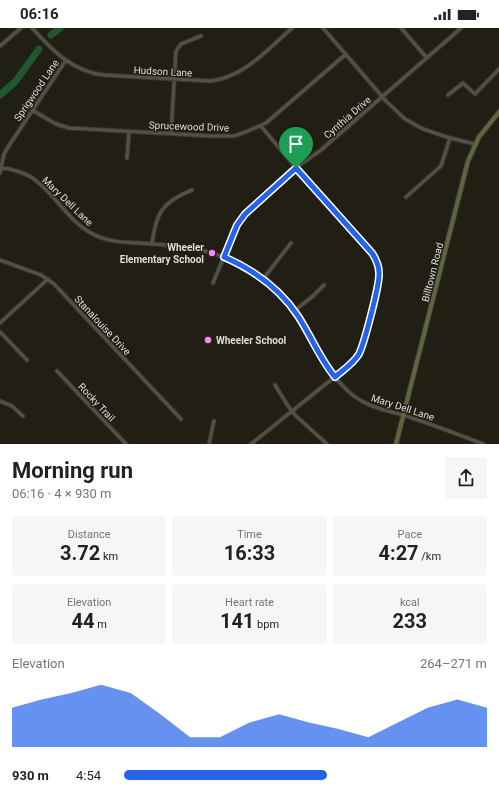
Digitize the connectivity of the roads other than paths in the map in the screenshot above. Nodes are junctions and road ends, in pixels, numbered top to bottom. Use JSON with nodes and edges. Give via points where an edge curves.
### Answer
{"nodes":[{"id":1,"x":21,"y":28,"type":"edge"},
{"id":2,"x":32,"y":28,"type":"edge"},
{"id":3,"x":292,"y":28,"type":"edge"},
{"id":4,"x":323,"y":28,"type":"edge"},
{"id":5,"x":401,"y":28,"type":"edge"},
{"id":6,"x":461,"y":28,"type":"edge"},
{"id":7,"x":201,"y":36,"type":"dead end"},
{"id":8,"x":0,"y":46,"type":"edge"},
{"id":9,"x":346,"y":54,"type":"junction"},
{"id":10,"x":427,"y":58,"type":"junction"},
{"id":11,"x":66,"y":60,"type":"junction"},
{"id":12,"x":499,"y":69,"type":"edge"},
{"id":13,"x":173,"y":79,"type":"junction"},
{"id":14,"x":448,"y":95,"type":"dead end"},
{"id":15,"x":382,"y":97,"type":"junction"},
{"id":16,"x":32,"y":110,"type":"junction"},
{"id":17,"x":499,"y":112,"type":"edge"},
{"id":18,"x":261,"y":126,"type":"junction"},
{"id":19,"x":129,"y":132,"type":"junction"},
{"id":20,"x":171,"y":134,"type":"junction"},
{"id":21,"x":450,"y":138,"type":"junction"},
{"id":22,"x":475,"y":144,"type":"junction"},
{"id":23,"x":127,"y":158,"type":"dead end"},
{"id":24,"x":1,"y":167,"type":"edge"},
{"id":25,"x":296,"y":168,"type":"junction"},
{"id":26,"x":0,"y":173,"type":"edge"},
{"id":27,"x":192,"y":190,"type":"dead end"},
{"id":28,"x":406,"y":197,"type":"dead end"},
{"id":29,"x":291,"y":243,"type":"dead end"},
{"id":30,"x":152,"y":244,"type":"junction"},
{"id":31,"x":224,"y":257,"type":"junction"},
{"id":32,"x":0,"y":260,"type":"edge"},
{"id":33,"x":48,"y":279,"type":"junction"},
{"id":34,"x":263,"y":279,"type":"junction"},
{"id":35,"x":213,"y":283,"type":"dead end"},
{"id":36,"x":324,"y":285,"type":"dead end"},
{"id":37,"x":294,"y":311,"type":"junction"},
{"id":38,"x":0,"y":323,"type":"edge"},
{"id":39,"x":0,"y":332,"type":"edge"},
{"id":40,"x":27,"y":360,"type":"dead end"},
{"id":41,"x":57,"y":371,"type":"dead end"},
{"id":42,"x":335,"y":377,"type":"junction"},
{"id":43,"x":275,"y":385,"type":"dead end"},
{"id":44,"x":0,"y":401,"type":"edge"},
{"id":45,"x":292,"y":411,"type":"junction"},
{"id":46,"x":403,"y":415,"type":"junction"},
{"id":47,"x":23,"y":416,"type":"dead end"},
{"id":48,"x":181,"y":419,"type":"dead end"},
{"id":49,"x":214,"y":421,"type":"dead end"},
{"id":50,"x":126,"y":444,"type":"edge"},
{"id":51,"x":209,"y":444,"type":"edge"},
{"id":52,"x":250,"y":444,"type":"edge"},
{"id":53,"x":327,"y":444,"type":"edge"},
{"id":54,"x":396,"y":444,"type":"edge"},
{"id":55,"x":483,"y":444,"type":"edge"}],
"edges":[{"from":1,"to":8,"type":"street"},
{"from":2,"to":11,"type":"street","name":"Hudson Lane"},
{"from":3,"to":13,"type":"street","name":"Hudson Lane","via":[[249,65],[231,76],[210,81]]},
{"from":4,"to":9,"type":"street"},
{"from":5,"to":10,"type":"street"},
{"from":6,"to":10,"type":"street","name":"Cynthia Drive"},
{"from":7,"to":13,"type":"street","via":[[177,49]]},
{"from":9,"to":15,"type":"street"},
{"from":9,"to":18,"type":"street","name":"Sprucewood Drive"},
{"from":10,"to":15,"type":"street","name":"Cynthia Drive"},
{"from":11,"to":13,"type":"street","name":"Hudson Lane","via":[[96,74]]},
{"from":11,"to":16,"type":"street","name":"Sprigwood Lane"},
{"from":12,"to":14,"type":"street","via":[[476,94],[463,83]]},
{"from":13,"to":20,"type":"street"},
{"from":15,"to":21,"type":"street","via":[[411,123]]},
{"from":15,"to":25,"type":"street","name":"Cynthia Drive"},
{"from":16,"to":19,"type":"street","name":"Sprucewood Drive","via":[[65,127]]},
{"from":16,"to":24,"type":"street","name":"Sprigwood Lane","via":[[4,154]]},
{"from":17,"to":22,"type":"main road","name":"Billtown Road"},
{"from":18,"to":20,"type":"street","name":"Sprucewood Drive","via":[[234,136]]},
{"from":18,"to":25,"type":"street"},
{"from":19,"to":20,"type":"street","name":"Sprucewood Drive"},
{"from":19,"to":23,"type":"street"},
{"from":21,"to":22,"type":"street"},
{"from":21,"to":28,"type":"street","via":[[439,168]]},
{"from":22,"to":46,"type":"main road","name":"Billtown Road","via":[[465,171]]},
{"from":24,"to":26,"type":"street","name":"Sprigwood Lane"},
{"from":24,"to":30,"type":"street","name":"Mary Dell Lane","via":[[32,178],[80,226],[92,234],[116,242]]},
{"from":25,"to":31,"type":"street","name":"Cynthia Drive","via":[[245,214],[237,225]]},
{"from":25,"to":42,"type":"street","via":[[372,253],[378,267],[378,286],[360,351]]},
{"from":27,"to":30,"type":"street","via":[[162,210],[156,220]]},
{"from":29,"to":34,"type":"street"},
{"from":30,"to":31,"type":"street","name":"Mary Dell Lane","via":[[190,247]]},
{"from":31,"to":34,"type":"street","name":"Mary Dell Lane"},
{"from":31,"to":35,"type":"street","name":"Cynthia Drive"},
{"from":32,"to":33,"type":"street","name":"Stanalouise Drive"},
{"from":33,"to":38,"type":"street"},
{"from":33,"to":48,"type":"street","name":"Stanalouise Drive"},
{"from":34,"to":37,"type":"street","name":"Mary Dell Lane"},
{"from":36,"to":37,"type":"street"},
{"from":37,"to":42,"type":"street","name":"Mary Dell Lane"},
{"from":39,"to":40,"type":"street"},
{"from":41,"to":50,"type":"street","name":"Rocky Trail"},
{"from":42,"to":45,"type":"street"},
{"from":42,"to":46,"type":"street","name":"Mary Dell Lane","via":[[363,402]]},
{"from":43,"to":45,"type":"street"},
{"from":44,"to":47,"type":"street","via":[[12,406]]},
{"from":45,"to":52,"type":"street"},
{"from":45,"to":53,"type":"street"},
{"from":46,"to":54,"type":"main road","name":"Billtown Road"},
{"from":46,"to":55,"type":"street","name":"Mary Dell Lane"},
{"from":49,"to":51,"type":"street"}]}
